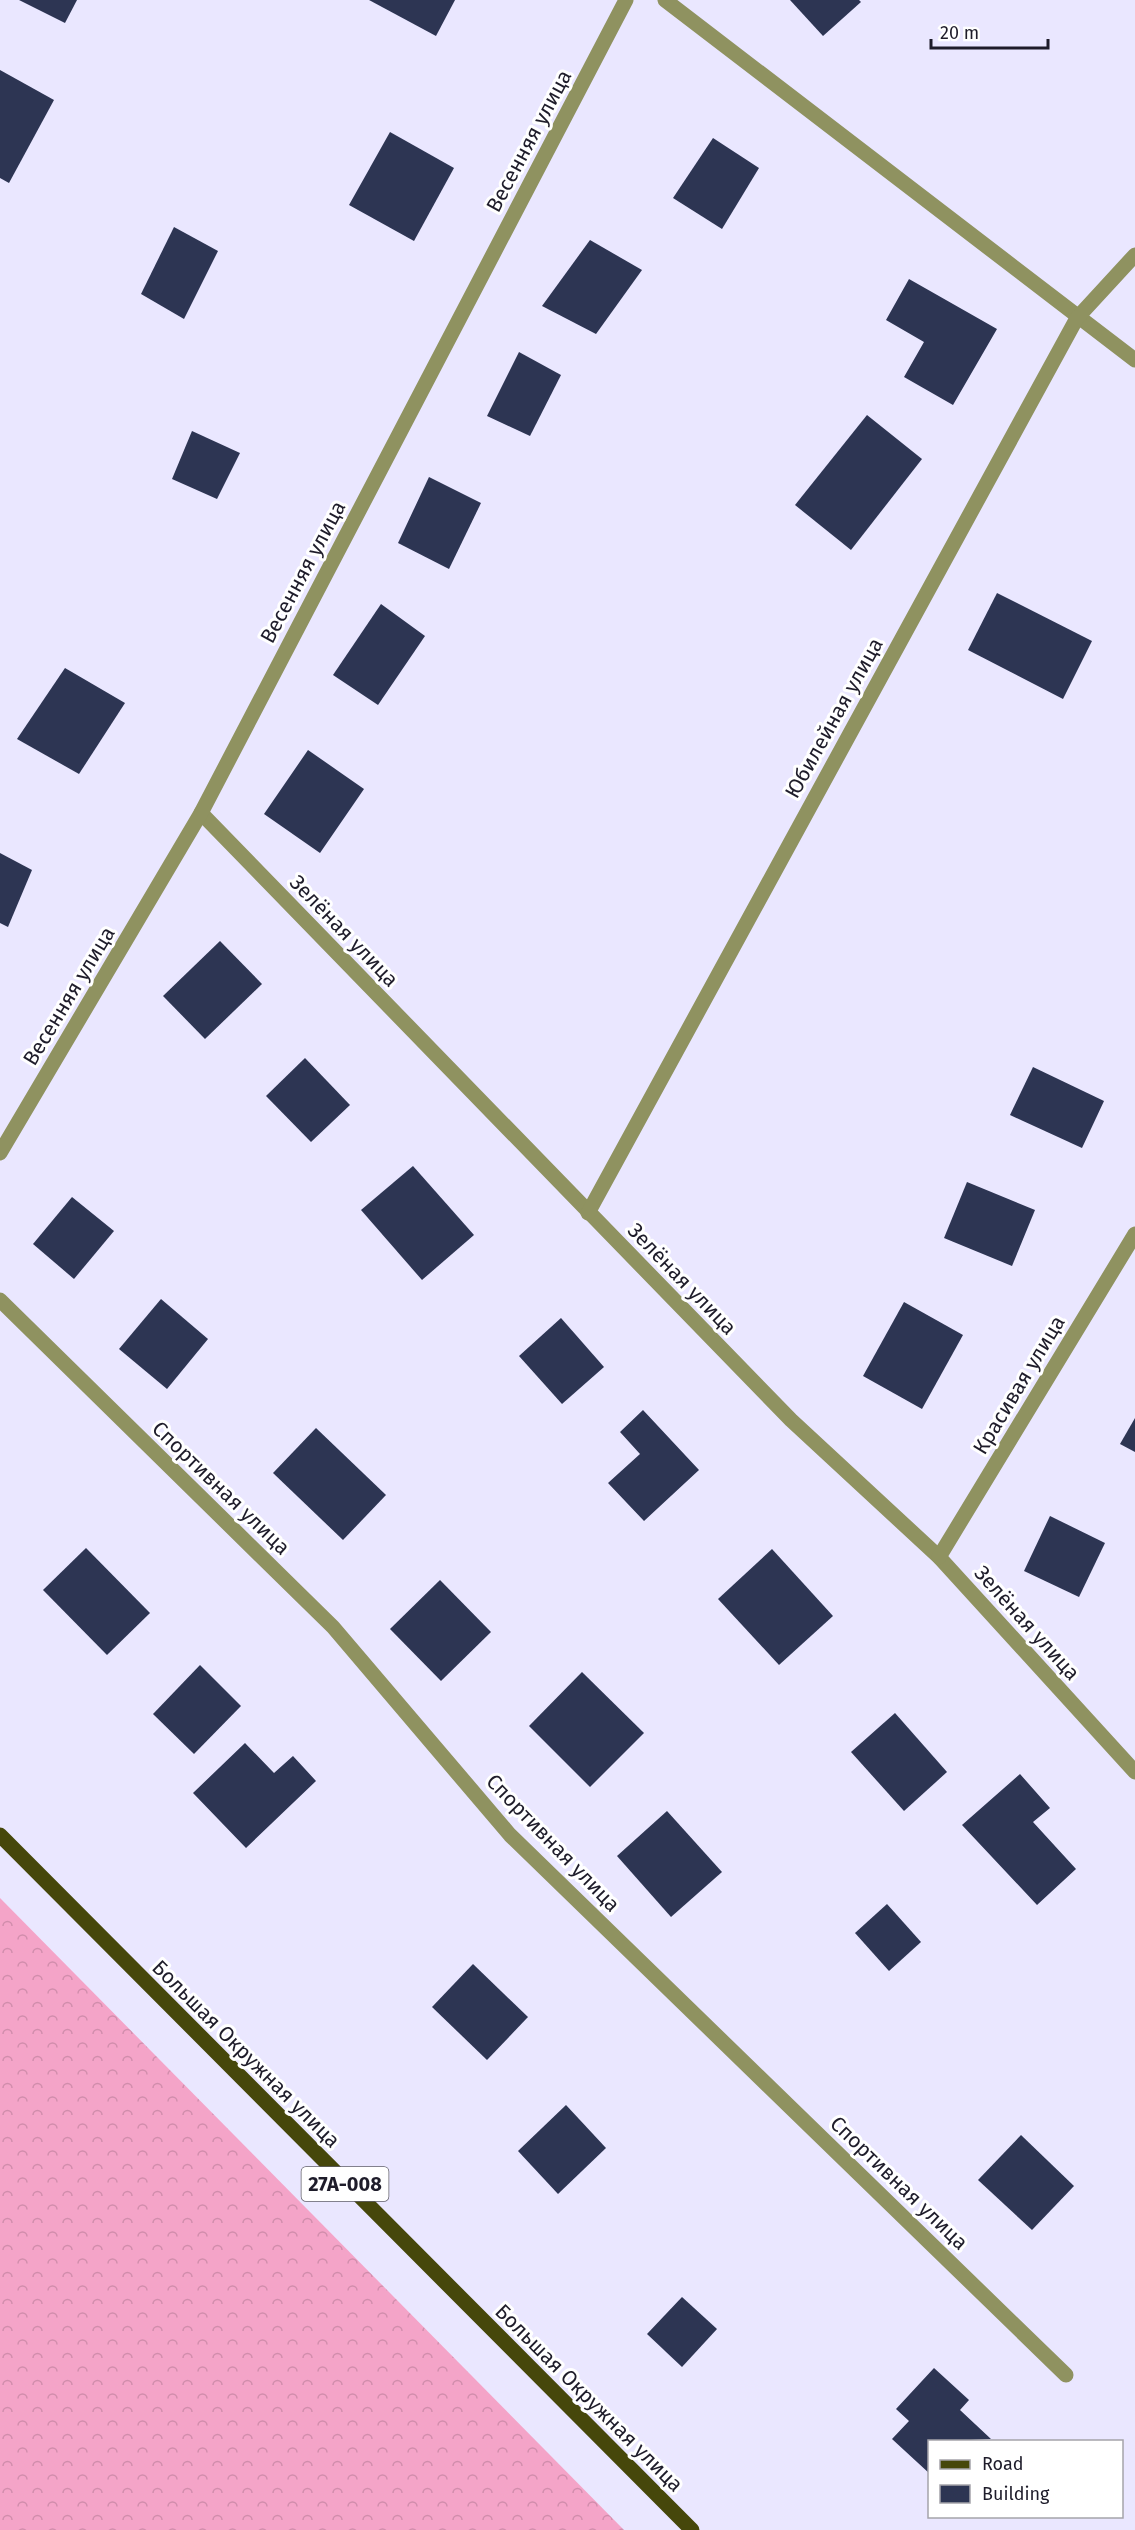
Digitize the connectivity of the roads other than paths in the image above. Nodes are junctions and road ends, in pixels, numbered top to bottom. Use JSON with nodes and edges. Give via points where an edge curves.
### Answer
{"nodes":[{"id":1,"x":626,"y":0,"type":"edge"},
{"id":2,"x":665,"y":0,"type":"edge"},
{"id":3,"x":1135,"y":255,"type":"edge"},
{"id":4,"x":1077,"y":318,"type":"junction"},
{"id":5,"x":1135,"y":360,"type":"edge"},
{"id":6,"x":201,"y":813,"type":"junction"},
{"id":7,"x":0,"y":1153,"type":"edge"},
{"id":8,"x":588,"y":1213,"type":"junction"},
{"id":9,"x":1135,"y":1234,"type":"edge"},
{"id":10,"x":0,"y":1300,"type":"edge"},
{"id":11,"x":939,"y":1557,"type":"junction"},
{"id":12,"x":1135,"y":1772,"type":"edge"},
{"id":13,"x":0,"y":1835,"type":"edge"},
{"id":14,"x":1066,"y":2375,"type":"dead end"},
{"id":15,"x":693,"y":2530,"type":"edge"}],
"edges":[{"from":1,"to":6,"type":"street","name":"Весенняя улица"},
{"from":2,"to":4,"type":"street"},
{"from":3,"to":4,"type":"street","name":"Юбилейная улица"},
{"from":4,"to":5,"type":"street"},
{"from":4,"to":8,"type":"street","name":"Юбилейная улица"},
{"from":6,"to":7,"type":"street","name":"Весенняя улица"},
{"from":6,"to":8,"type":"street","name":"Зелёная улица"},
{"from":8,"to":11,"type":"street","name":"Зелёная улица","via":[[791,1420]]},
{"from":9,"to":11,"type":"street","name":"Красивая улица"},
{"from":10,"to":14,"type":"street","name":"Спортивная улица","via":[[333,1627],[510,1835]]},
{"from":11,"to":12,"type":"street","name":"Зелёная улица"},
{"from":13,"to":15,"type":"main road","name":"Большая Окружная улица","number":"27А-008"}]}
